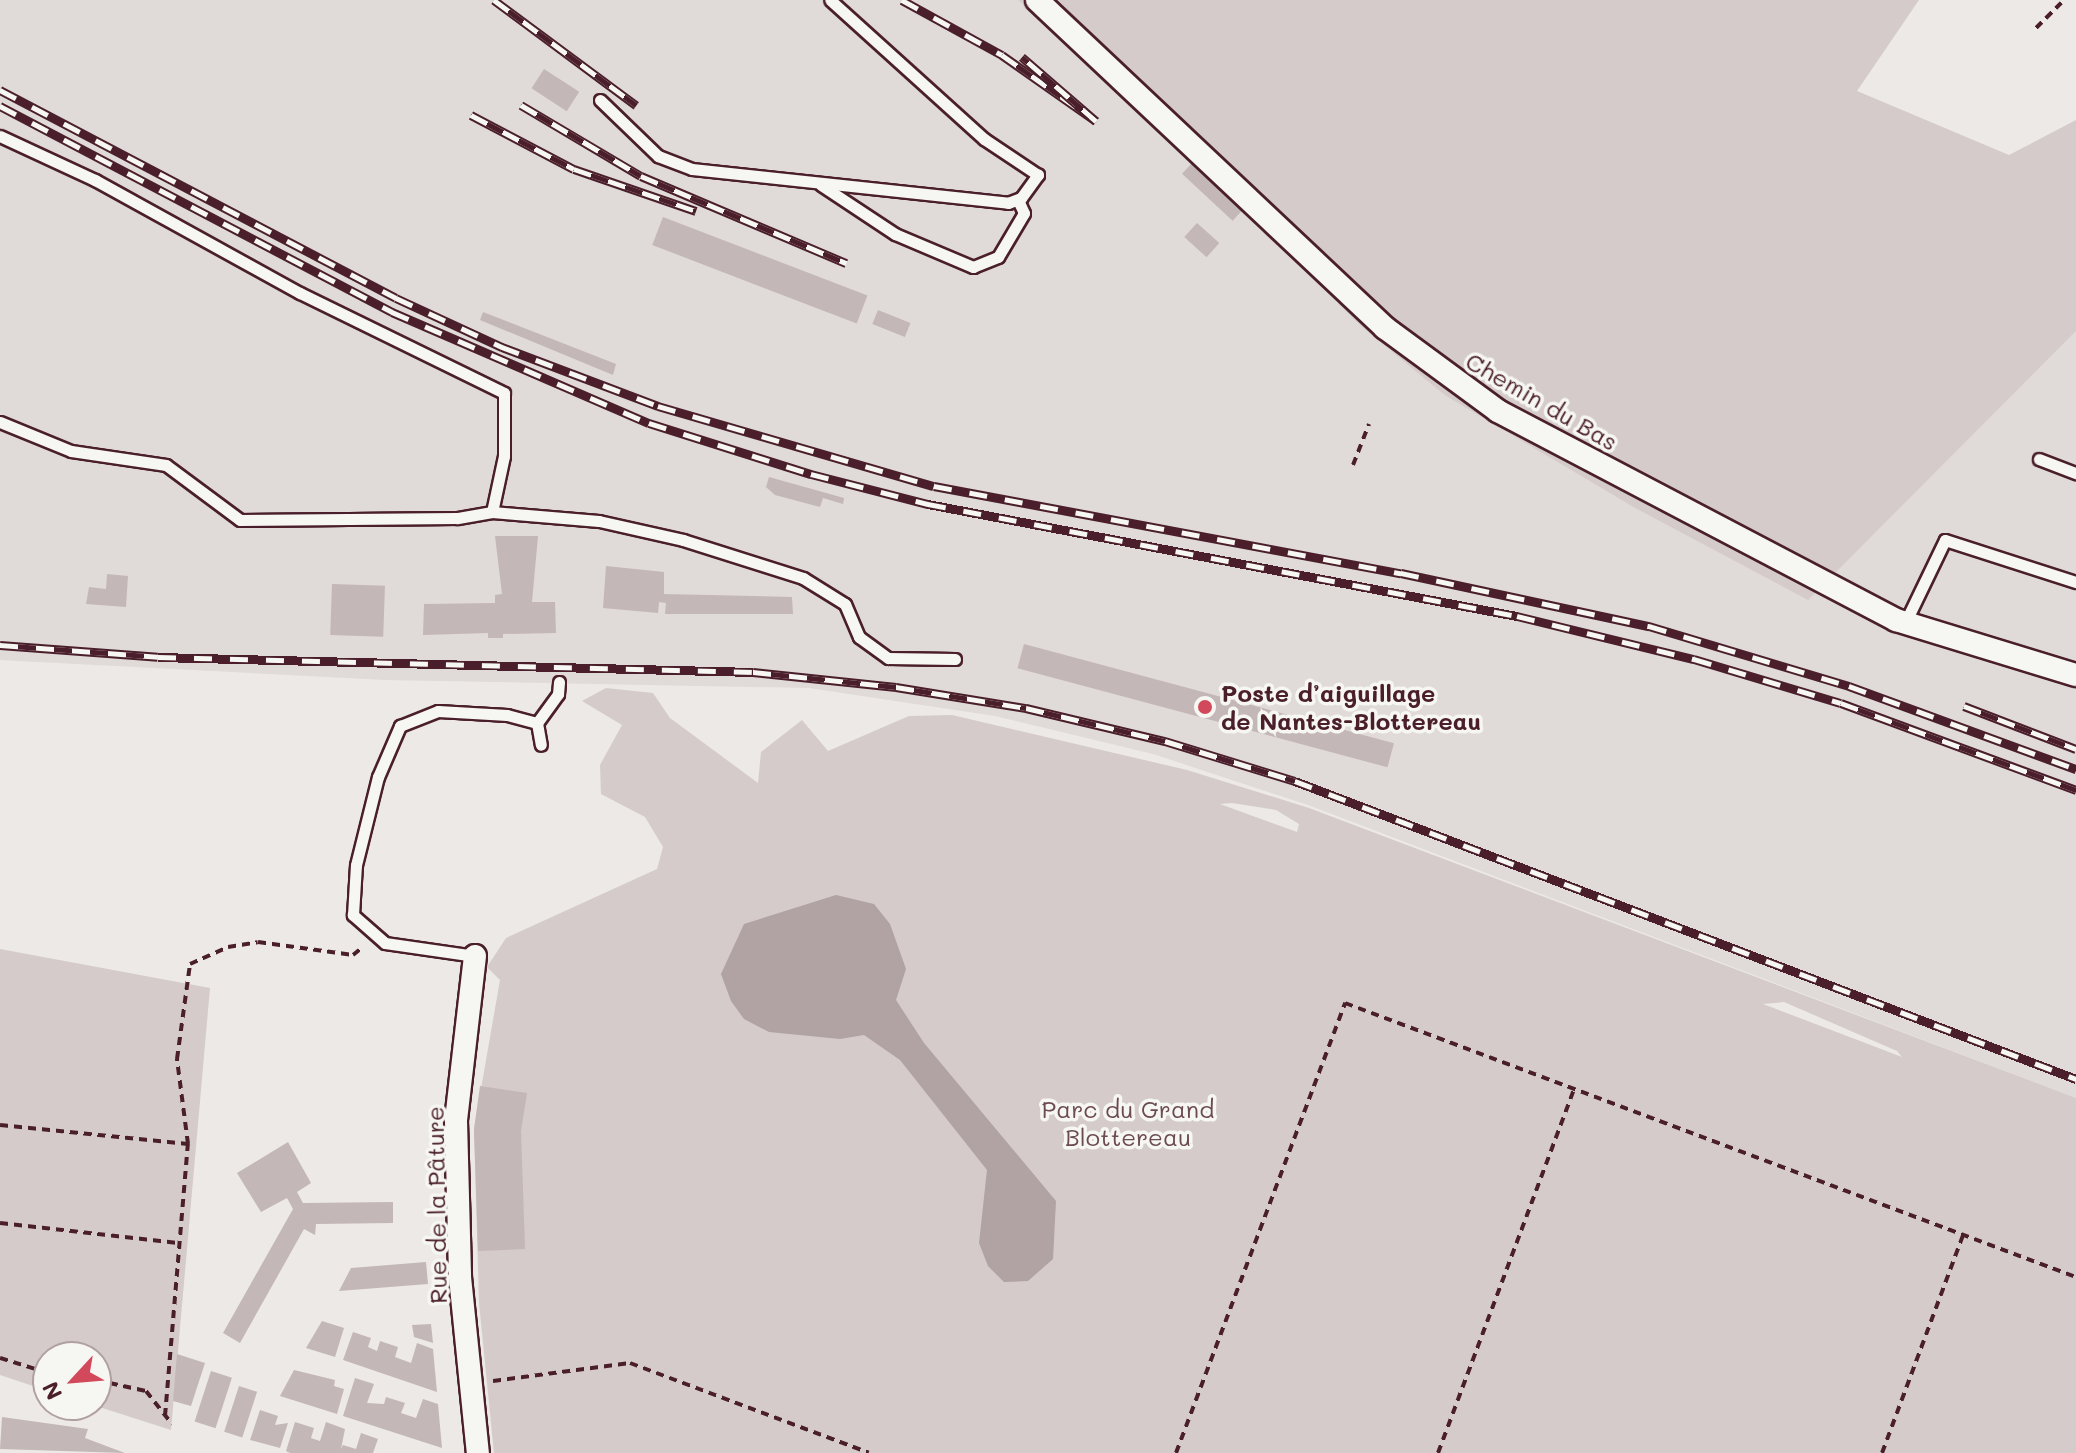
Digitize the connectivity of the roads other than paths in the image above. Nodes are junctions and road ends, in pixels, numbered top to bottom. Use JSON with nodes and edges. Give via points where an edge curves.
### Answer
{"nodes":[{"id":1,"x":830,"y":0,"type":"edge"},
{"id":2,"x":1037,"y":0,"type":"edge"},
{"id":3,"x":600,"y":100,"type":"dead end"},
{"id":4,"x":0,"y":136,"type":"edge"},
{"id":5,"x":818,"y":183,"type":"junction"},
{"id":6,"x":1018,"y":200,"type":"junction"},
{"id":7,"x":0,"y":422,"type":"edge"},
{"id":8,"x":2039,"y":459,"type":"dead end"},
{"id":9,"x":2076,"y":473,"type":"edge"},
{"id":10,"x":492,"y":512,"type":"junction"},
{"id":11,"x":2076,"y":582,"type":"edge"},
{"id":12,"x":1905,"y":623,"type":"junction"},
{"id":13,"x":955,"y":659,"type":"dead end"},
{"id":14,"x":2076,"y":675,"type":"edge"},
{"id":15,"x":559,"y":682,"type":"dead end"},
{"id":16,"x":537,"y":723,"type":"junction"},
{"id":17,"x":541,"y":745,"type":"dead end"},
{"id":18,"x":475,"y":956,"type":"joint"},
{"id":19,"x":478,"y":1453,"type":"edge"}],
"edges":[{"from":1,"to":6,"type":"lane","via":[[984,139],[1038,175]]},
{"from":2,"to":12,"type":"street","name":"Chemin du Bas","via":[[1385,328],[1439,372],[1498,411]]},
{"from":3,"to":5,"type":"lane","via":[[645,146],[677,165]]},
{"from":4,"to":10,"type":"lane","via":[[504,393],[504,456]]},
{"from":5,"to":6,"type":"lane"},
{"from":5,"to":6,"type":"lane","via":[[895,234],[973,267],[998,257],[1024,213]]},
{"from":7,"to":10,"type":"lane","via":[[71,451],[166,465],[240,520],[457,518]]},
{"from":8,"to":9,"type":"lane"},
{"from":10,"to":13,"type":"lane","via":[[599,521],[683,540],[803,578],[845,604],[859,637],[888,658]]},
{"from":11,"to":12,"type":"lane","via":[[1945,540]]},
{"from":12,"to":14,"type":"street","name":"Chemin du Bas"},
{"from":15,"to":16,"type":"lane","via":[[558,694]]},
{"from":16,"to":17,"type":"lane"},
{"from":16,"to":18,"type":"lane","via":[[507,715],[438,711],[400,726],[378,777],[356,865],[353,915],[374,938]]},
{"from":18,"to":19,"type":"street","name":"Rue de la Pâture","via":[[456,1121],[460,1277]]}]}
